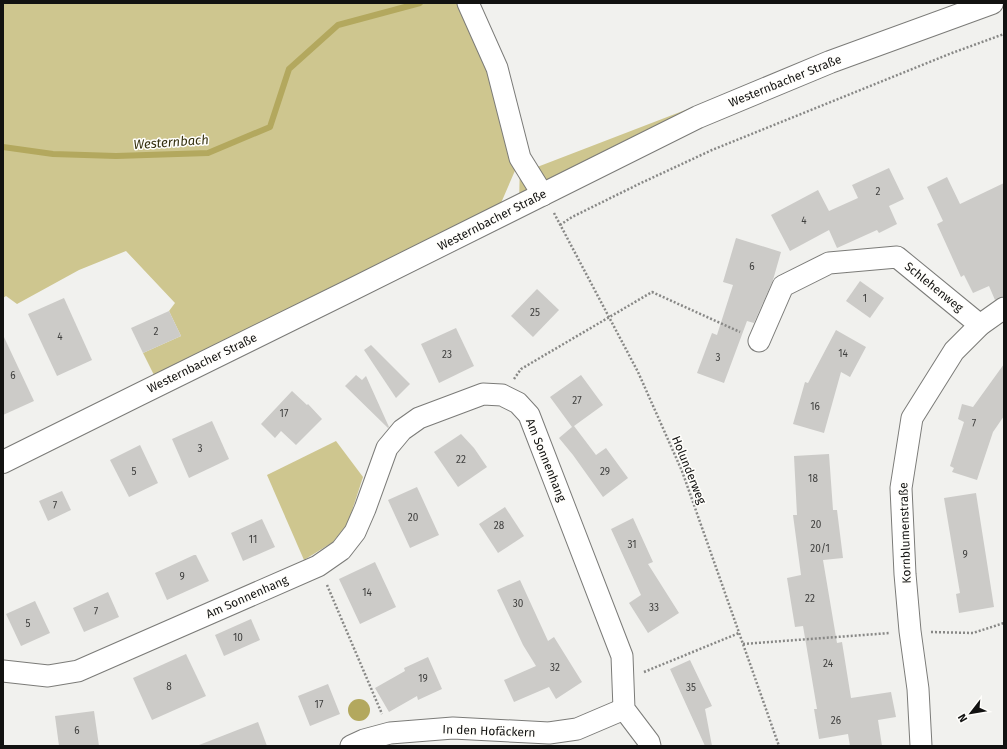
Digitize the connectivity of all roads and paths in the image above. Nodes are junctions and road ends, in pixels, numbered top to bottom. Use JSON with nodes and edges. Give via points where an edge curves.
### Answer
{"nodes":[{"id":1,"x":992,"y":3,"type":"edge"},
{"id":2,"x":470,"y":5,"type":"edge"},
{"id":3,"x":1004,"y":34,"type":"edge"},
{"id":4,"x":543,"y":195,"type":"junction"},
{"id":5,"x":1004,"y":308,"type":"edge"},
{"id":6,"x":609,"y":316,"type":"junction"},
{"id":7,"x":980,"y":325,"type":"junction"},
{"id":8,"x":759,"y":341,"type":"joint"},
{"id":9,"x":502,"y":396,"type":"junction"},
{"id":10,"x":3,"y":462,"type":"edge"},
{"id":11,"x":318,"y":566,"type":"junction"},
{"id":12,"x":1004,"y":623,"type":"edge"},
{"id":13,"x":910,"y":631,"type":"junction"},
{"id":14,"x":739,"y":633,"type":"junction"},
{"id":15,"x":743,"y":644,"type":"junction"},
{"id":16,"x":3,"y":671,"type":"edge"},
{"id":17,"x":623,"y":681,"type":"junction"},
{"id":18,"x":624,"y":709,"type":"junction"},
{"id":19,"x":390,"y":733,"type":"junction"},
{"id":20,"x":351,"y":746,"type":"edge"},
{"id":21,"x":650,"y":746,"type":"edge"},
{"id":22,"x":779,"y":746,"type":"edge"},
{"id":23,"x":921,"y":746,"type":"edge"}],
"edges":[{"from":1,"to":4,"type":"street","name":"Westernbacher Straße","via":[[830,62],[698,117]]},
{"from":2,"to":4,"type":"street","via":[[497,68],[520,158]]},
{"from":3,"to":6,"type":"path","name":"Holunderweg","via":[[712,150],[560,225]]},
{"from":4,"to":10,"type":"street","name":"Westernbacher Straße"},
{"from":5,"to":7,"type":"street","name":"Kornblumenstraße"},
{"from":6,"to":8,"type":"path","via":[[652,292]]},
{"from":6,"to":9,"type":"path","via":[[522,369]]},
{"from":6,"to":14,"type":"path","name":"Holunderweg","via":[[638,372],[682,471]]},
{"from":7,"to":8,"type":"street","name":"Schlehenweg","via":[[898,257],[830,262],[783,286]]},
{"from":7,"to":13,"type":"street","name":"Kornblumenstraße","via":[[954,351],[912,418],[901,488]]},
{"from":9,"to":11,"type":"street","name":"Am Sonnenhang","via":[[483,394],[419,418],[402,430],[387,448],[355,532],[341,550]]},
{"from":9,"to":17,"type":"street","name":"Am Sonnenhang","via":[[518,403],[529,415],[622,656]]},
{"from":11,"to":16,"type":"street","name":"Am Sonnenhang","via":[[78,671],[48,676]]},
{"from":11,"to":19,"type":"path"},
{"from":12,"to":13,"type":"path","via":[[973,633]]},
{"from":13,"to":15,"type":"path"},
{"from":13,"to":23,"type":"street","name":"Kornblumenstraße","via":[[918,689]]},
{"from":14,"to":15,"type":"path","name":"Holunderweg"},
{"from":14,"to":17,"type":"path"},
{"from":15,"to":22,"type":"path","name":"Holunderweg"},
{"from":17,"to":18,"type":"street","name":"Am Sonnenhang"},
{"from":18,"to":19,"type":"street","name":"In den Hofäckern","via":[[577,729],[548,733],[453,728]]},
{"from":18,"to":21,"type":"street"},
{"from":19,"to":20,"type":"street","name":"In den Hofäckern"}]}
